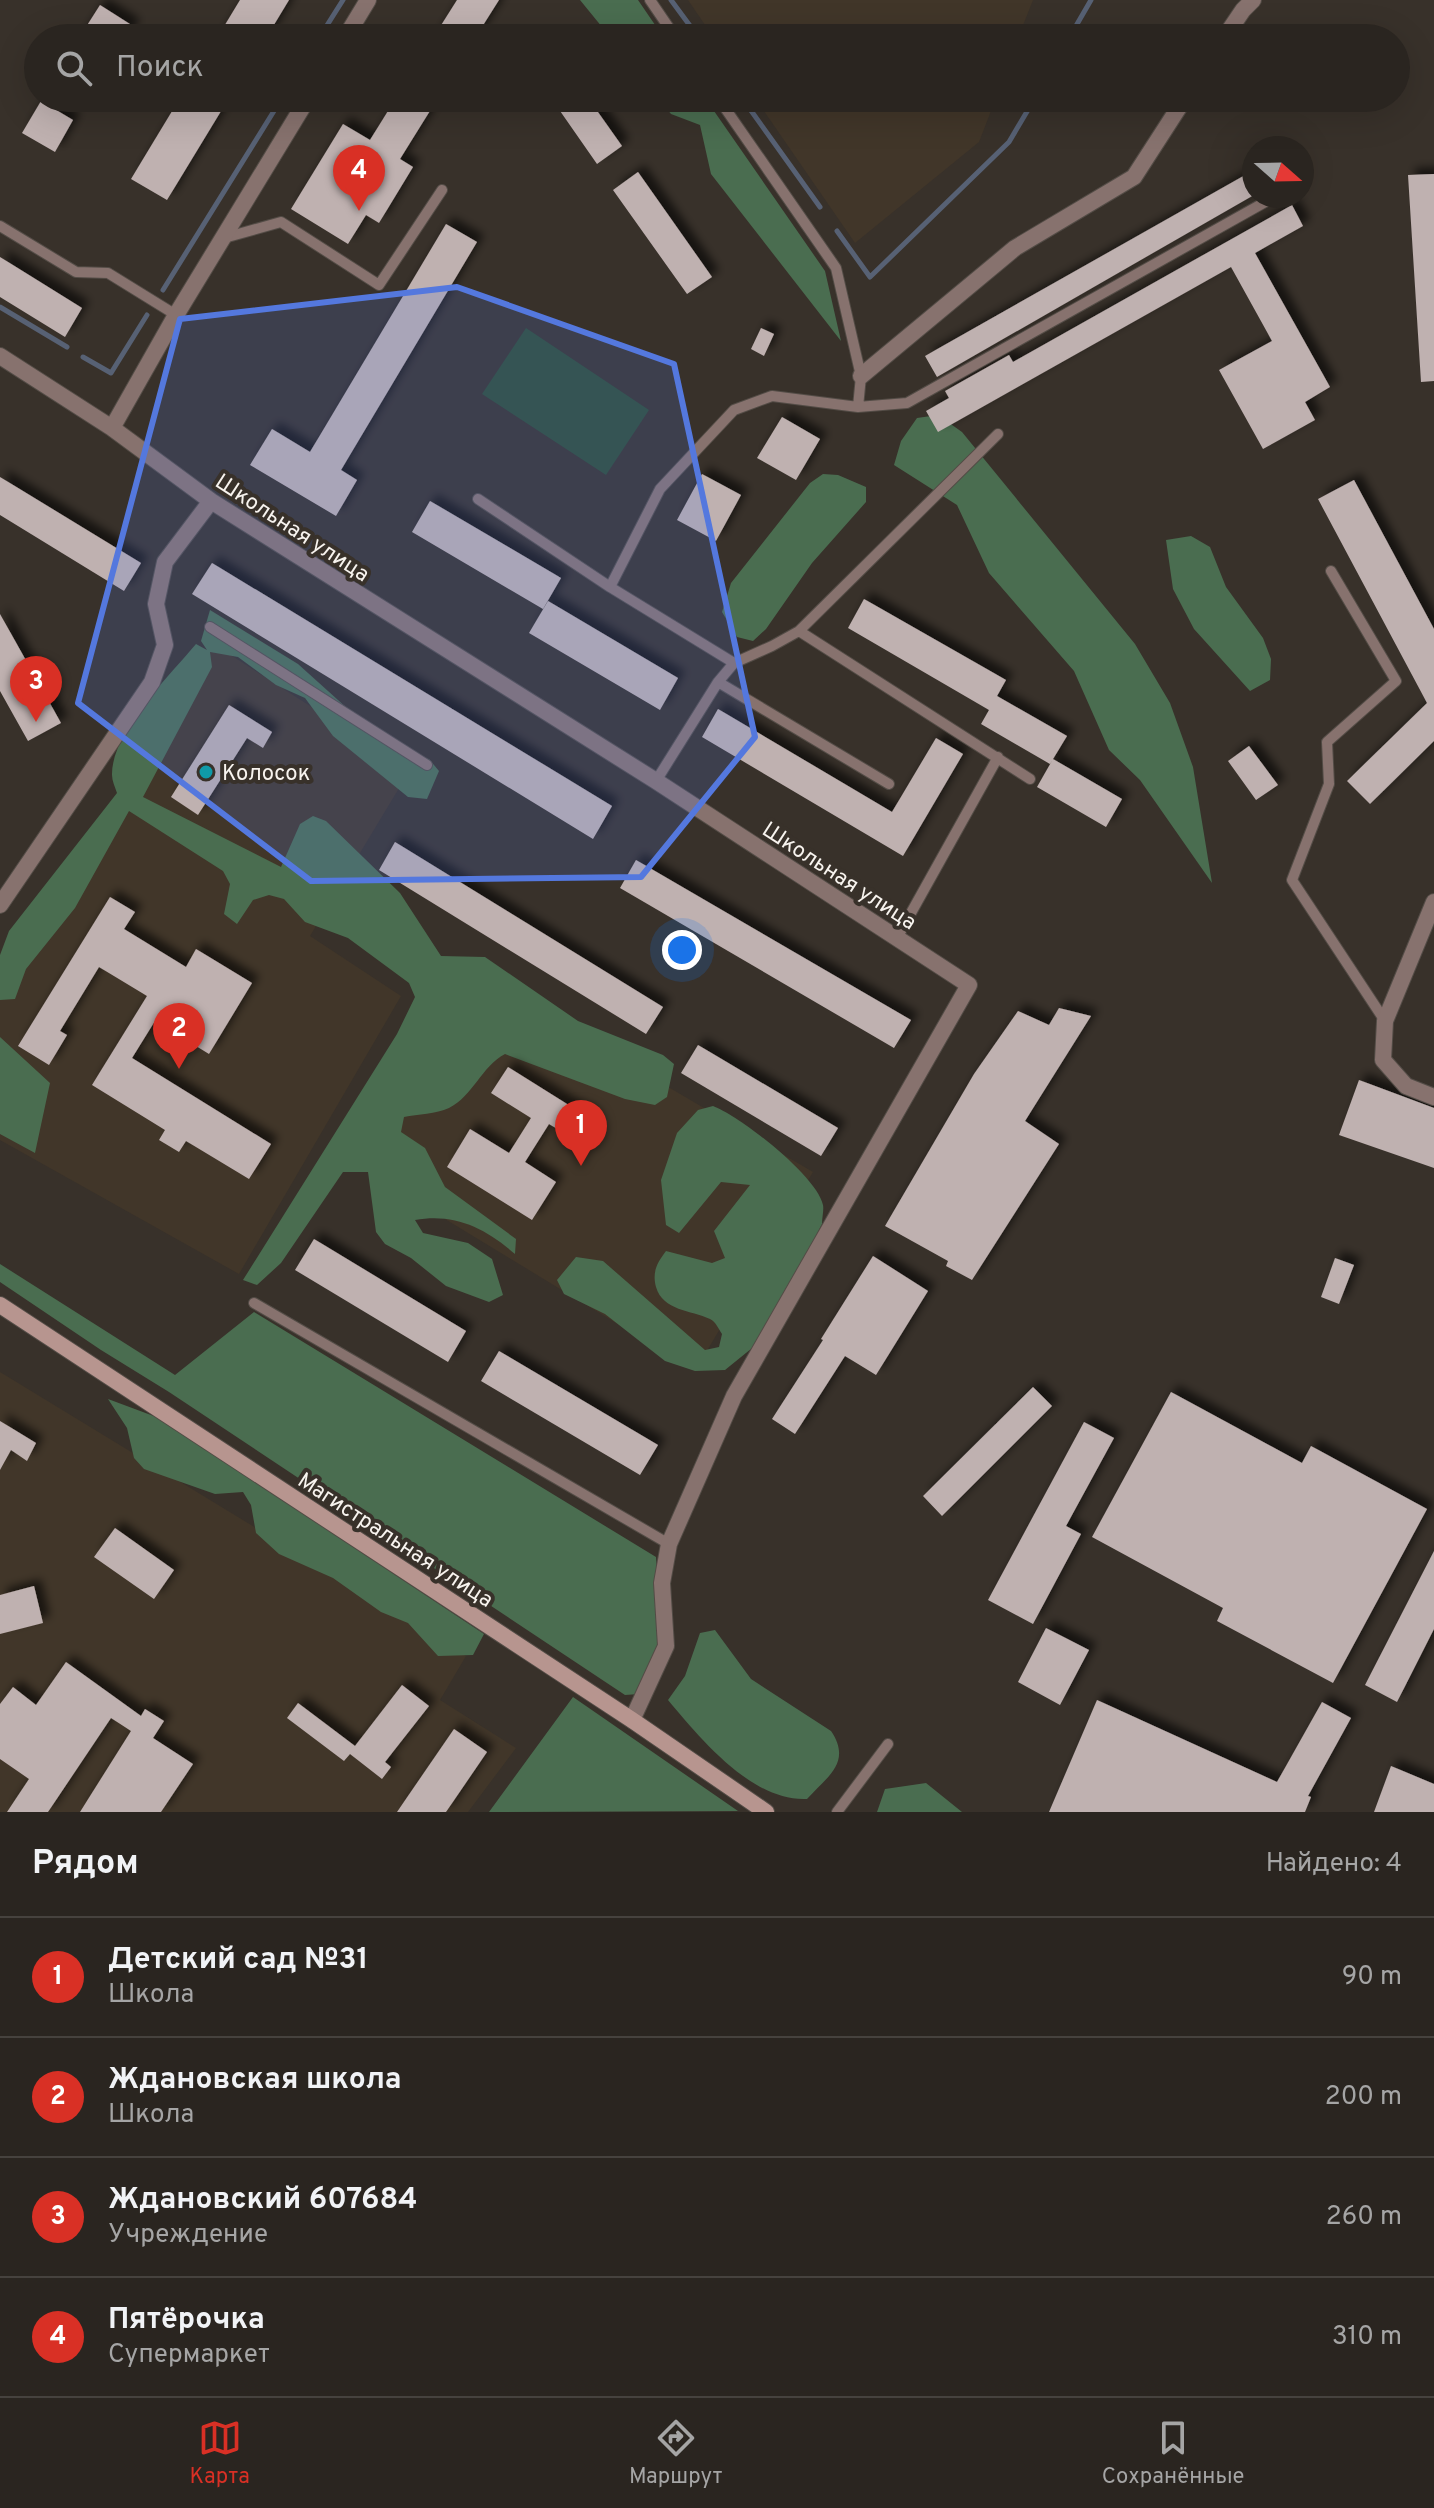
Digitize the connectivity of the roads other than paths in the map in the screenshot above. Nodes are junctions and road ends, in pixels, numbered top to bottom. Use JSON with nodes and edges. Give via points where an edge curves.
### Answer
{"nodes":[{"id":1,"x":368,"y":0,"type":"edge"},
{"id":2,"x":650,"y":0,"type":"edge"},
{"id":3,"x":1253,"y":0,"type":"edge"},
{"id":4,"x":353,"y":24,"type":"edge"},
{"id":5,"x":666,"y":24,"type":"edge"},
{"id":6,"x":1234,"y":24,"type":"edge"},
{"id":7,"x":300,"y":112,"type":"edge"},
{"id":8,"x":728,"y":112,"type":"edge"},
{"id":9,"x":1176,"y":112,"type":"edge"},
{"id":10,"x":442,"y":190,"type":"dead end"},
{"id":11,"x":1255,"y":208,"type":"edge"},
{"id":12,"x":0,"y":226,"type":"edge"},
{"id":13,"x":223,"y":238,"type":"junction"},
{"id":14,"x":176,"y":315,"type":"junction"},
{"id":15,"x":0,"y":356,"type":"edge"},
{"id":16,"x":861,"y":376,"type":"junction"},
{"id":17,"x":858,"y":407,"type":"junction"},
{"id":18,"x":112,"y":428,"type":"junction"},
{"id":19,"x":998,"y":434,"type":"dead end"},
{"id":20,"x":478,"y":499,"type":"dead end"},
{"id":21,"x":211,"y":501,"type":"junction"},
{"id":22,"x":1331,"y":571,"type":"dead end"},
{"id":23,"x":610,"y":587,"type":"junction"},
{"id":24,"x":210,"y":627,"type":"dead end"},
{"id":25,"x":799,"y":631,"type":"junction"},
{"id":26,"x":734,"y":663,"type":"junction"},
{"id":27,"x":718,"y":682,"type":"junction"},
{"id":28,"x":998,"y":757,"type":"junction"},
{"id":29,"x":427,"y":765,"type":"dead end"},
{"id":30,"x":1030,"y":779,"type":"dead end"},
{"id":31,"x":656,"y":781,"type":"junction"},
{"id":32,"x":889,"y":784,"type":"dead end"},
{"id":33,"x":1434,"y":902,"type":"edge"},
{"id":34,"x":0,"y":905,"type":"edge"},
{"id":35,"x":897,"y":938,"type":"junction"},
{"id":36,"x":1385,"y":1021,"type":"junction"},
{"id":37,"x":1434,"y":1097,"type":"edge"},
{"id":38,"x":254,"y":1303,"type":"dead end"},
{"id":39,"x":0,"y":1305,"type":"edge"},
{"id":40,"x":669,"y":1544,"type":"junction"},
{"id":41,"x":632,"y":1720,"type":"junction"},
{"id":42,"x":888,"y":1744,"type":"dead end"},
{"id":43,"x":766,"y":1812,"type":"edge"},
{"id":44,"x":837,"y":1812,"type":"edge"}],
"edges":[{"from":1,"to":4,"type":"street"},
{"from":2,"to":5,"type":"lane"},
{"from":3,"to":6,"type":"street"},
{"from":7,"to":13,"type":"street"},
{"from":8,"to":16,"type":"lane","via":[[836,268]]},
{"from":9,"to":16,"type":"street","via":[[1134,177],[1015,248]]},
{"from":10,"to":13,"type":"lane","via":[[379,285],[281,222]]},
{"from":11,"to":17,"type":"lane","via":[[907,403]]},
{"from":12,"to":14,"type":"lane","via":[[76,272],[108,273]]},
{"from":13,"to":14,"type":"street"},
{"from":14,"to":18,"type":"street"},
{"from":15,"to":18,"type":"street","name":"Школьная улица"},
{"from":16,"to":17,"type":"lane"},
{"from":17,"to":23,"type":"lane","via":[[772,396],[734,410],[660,489]]},
{"from":18,"to":21,"type":"street","name":"Школьная улица"},
{"from":19,"to":25,"type":"lane"},
{"from":20,"to":23,"type":"lane"},
{"from":21,"to":31,"type":"street","name":"Школьная улица"},
{"from":21,"to":34,"type":"street","via":[[165,562],[156,604],[165,645],[152,682]]},
{"from":22,"to":36,"type":"lane","via":[[1396,681],[1327,742],[1329,784],[1292,880]]},
{"from":23,"to":26,"type":"lane"},
{"from":24,"to":29,"type":"lane"},
{"from":25,"to":26,"type":"lane"},
{"from":25,"to":28,"type":"lane"},
{"from":26,"to":27,"type":"lane"},
{"from":27,"to":31,"type":"lane"},
{"from":27,"to":32,"type":"lane"},
{"from":28,"to":30,"type":"lane"},
{"from":28,"to":35,"type":"lane"},
{"from":31,"to":35,"type":"street","name":"Школьная улица"},
{"from":33,"to":36,"type":"street"},
{"from":35,"to":40,"type":"street","name":"Школьная улица","via":[[969,985],[734,1396]]},
{"from":36,"to":37,"type":"street","via":[[1383,1060],[1406,1086]]},
{"from":38,"to":40,"type":"lane"},
{"from":39,"to":41,"type":"street","name":"Магистральная улица"},
{"from":40,"to":41,"type":"street","name":"Школьная улица","via":[[662,1583],[666,1646]]},
{"from":41,"to":43,"type":"street","name":"Магистральная улица"},
{"from":42,"to":44,"type":"lane"}]}
